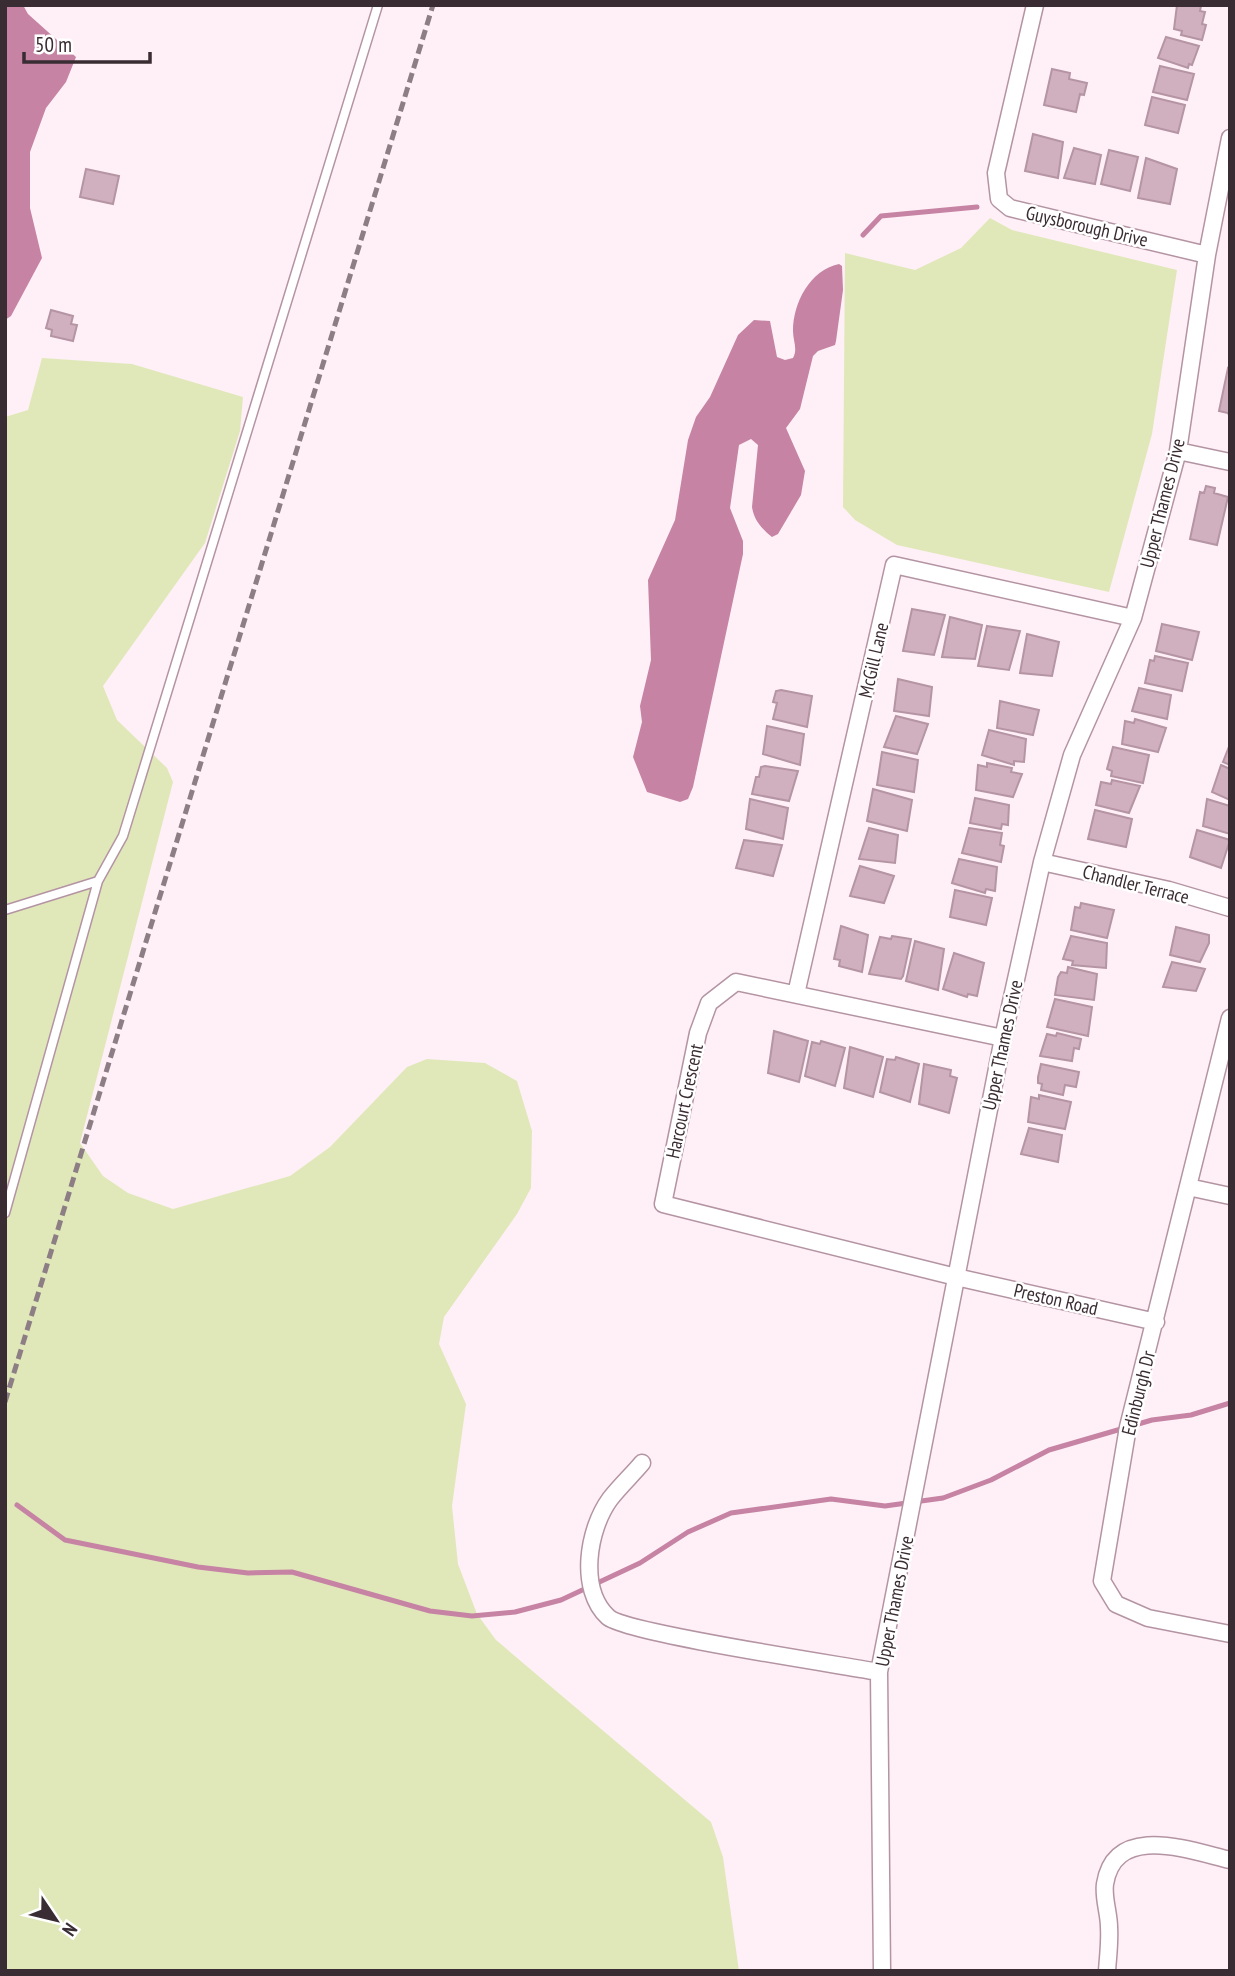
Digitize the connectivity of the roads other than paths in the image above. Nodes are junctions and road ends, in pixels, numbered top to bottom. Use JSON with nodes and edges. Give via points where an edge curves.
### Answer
{"nodes":[{"id":1,"x":378,"y":5,"type":"edge"},
{"id":2,"x":1035,"y":5,"type":"edge"},
{"id":3,"x":1230,"y":138,"type":"edge"},
{"id":4,"x":1207,"y":255,"type":"junction"},
{"id":5,"x":1178,"y":451,"type":"junction"},
{"id":6,"x":1230,"y":462,"type":"edge"},
{"id":7,"x":1133,"y":618,"type":"junction"},
{"id":8,"x":1042,"y":862,"type":"junction"},
{"id":9,"x":98,"y":881,"type":"junction"},
{"id":10,"x":1230,"y":908,"type":"edge"},
{"id":11,"x":5,"y":910,"type":"edge"},
{"id":12,"x":796,"y":994,"type":"junction"},
{"id":13,"x":1230,"y":1018,"type":"edge"},
{"id":14,"x":1003,"y":1038,"type":"junction"},
{"id":15,"x":1188,"y":1187,"type":"junction"},
{"id":16,"x":1230,"y":1196,"type":"edge"},
{"id":17,"x":5,"y":1213,"type":"edge"},
{"id":18,"x":956,"y":1277,"type":"junction"},
{"id":19,"x":1156,"y":1322,"type":"junction"},
{"id":20,"x":642,"y":1463,"type":"dead end"},
{"id":21,"x":1230,"y":1634,"type":"edge"},
{"id":22,"x":879,"y":1672,"type":"junction"},
{"id":23,"x":1230,"y":1860,"type":"edge"},
{"id":24,"x":882,"y":1971,"type":"edge"},
{"id":25,"x":1107,"y":1971,"type":"edge"}],
"edges":[{"from":1,"to":9,"type":"lane","via":[[123,836]]},
{"from":2,"to":4,"type":"street","name":"Guysborough Drive","via":[[996,173],[999,199],[1010,208]]},
{"from":3,"to":4,"type":"street","name":"Upper Thames Drive"},
{"from":4,"to":5,"type":"street","name":"Upper Thames Drive"},
{"from":5,"to":6,"type":"street"},
{"from":5,"to":7,"type":"street","name":"Upper Thames Drive"},
{"from":7,"to":8,"type":"street","name":"Upper Thames Drive","via":[[1072,755]]},
{"from":7,"to":12,"type":"street","name":"McGill Lane","via":[[894,565]]},
{"from":8,"to":10,"type":"street","name":"Chandler Terrace"},
{"from":8,"to":14,"type":"street","name":"Upper Thames Drive"},
{"from":9,"to":11,"type":"lane"},
{"from":9,"to":17,"type":"lane"},
{"from":12,"to":14,"type":"street","name":"Harcourt Crescent"},
{"from":12,"to":18,"type":"street","name":"Harcourt Crescent","via":[[736,982],[709,1003],[698,1033],[663,1204]]},
{"from":13,"to":15,"type":"street","name":"Edinburgh Dr"},
{"from":14,"to":18,"type":"street","name":"Upper Thames Drive"},
{"from":15,"to":16,"type":"street"},
{"from":15,"to":19,"type":"street","name":"Edinburgh Dr"},
{"from":18,"to":19,"type":"street","name":"Preston Road"},
{"from":18,"to":22,"type":"street","name":"Upper Thames Drive"},
{"from":19,"to":21,"type":"street","name":"Edinburgh Dr","via":[[1128,1427],[1102,1581],[1116,1604],[1148,1618]]},
{"from":20,"to":22,"type":"street","via":[[609,1500],[594,1532],[590,1566],[595,1600],[610,1619],[661,1633]]},
{"from":22,"to":24,"type":"street","name":"Upper Thames Drive"},
{"from":23,"to":25,"type":"street","via":[[1153,1843],[1129,1849],[1112,1864],[1105,1885]]}]}
